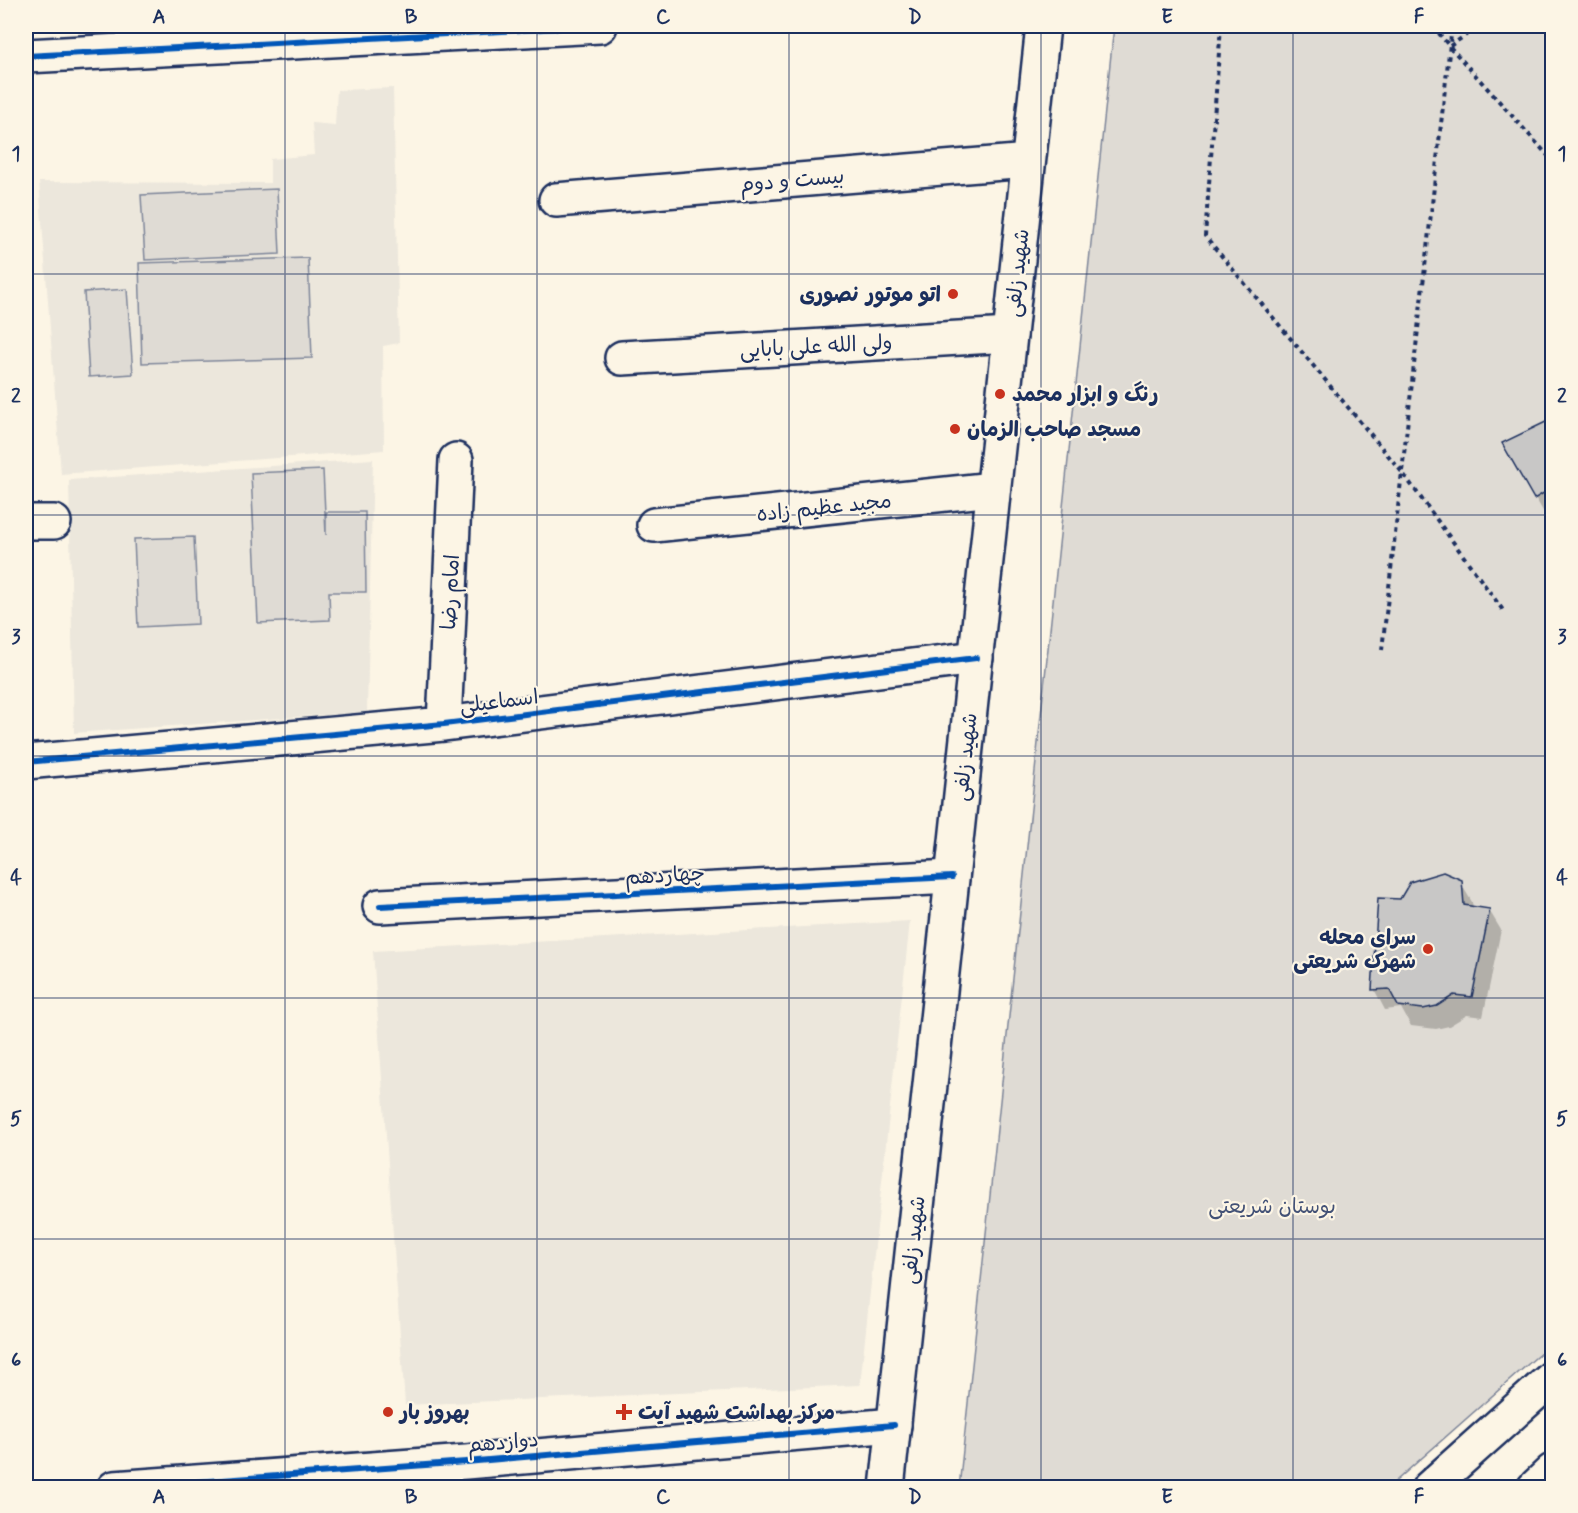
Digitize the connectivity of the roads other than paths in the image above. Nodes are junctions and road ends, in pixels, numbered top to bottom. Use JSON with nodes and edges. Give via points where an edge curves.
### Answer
{"nodes":[{"id":1,"x":600,"y":26,"type":"edge"},
{"id":2,"x":1043,"y":26,"type":"edge"},
{"id":3,"x":26,"y":56,"type":"edge"},
{"id":4,"x":1028,"y":161,"type":"junction"},
{"id":5,"x":556,"y":200,"type":"dead end"},
{"id":6,"x":1010,"y":335,"type":"junction"},
{"id":7,"x":622,"y":358,"type":"dead end"},
{"id":8,"x":456,"y":460,"type":"dead end"},
{"id":9,"x":993,"y":489,"type":"junction"},
{"id":10,"x":654,"y":525,"type":"dead end"},
{"id":11,"x":976,"y":658,"type":"junction"},
{"id":12,"x":444,"y":724,"type":"junction"},
{"id":13,"x":26,"y":762,"type":"edge"},
{"id":14,"x":952,"y":877,"type":"junction"},
{"id":15,"x":380,"y":906,"type":"dead end"},
{"id":16,"x":1552,"y":1378,"type":"edge"},
{"id":17,"x":894,"y":1425,"type":"junction"},
{"id":18,"x":1552,"y":1471,"type":"edge"},
{"id":19,"x":114,"y":1488,"type":"edge"},
{"id":20,"x":887,"y":1488,"type":"edge"},
{"id":21,"x":1429,"y":1488,"type":"edge"},
{"id":22,"x":1534,"y":1488,"type":"edge"}],
"edges":[{"from":1,"to":3,"type":"street"},
{"from":2,"to":4,"type":"street","name":"شهید زلفی"},
{"from":4,"to":5,"type":"street","name":"بیست و دوم"},
{"from":4,"to":6,"type":"street","name":"شهید زلفی"},
{"from":6,"to":7,"type":"street","name":"ولی الله علی‌ بابایی"},
{"from":6,"to":9,"type":"street","name":"شهید زلفی"},
{"from":8,"to":12,"type":"street","name":"امام رضا"},
{"from":9,"to":10,"type":"street","name":"مجید عظیم زاده"},
{"from":9,"to":11,"type":"street","name":"شهید زلفی"},
{"from":11,"to":12,"type":"street","name":"اسماعیلی"},
{"from":11,"to":14,"type":"street","name":"شهید زلفی"},
{"from":12,"to":13,"type":"street","name":"اسماعیلی"},
{"from":14,"to":15,"type":"street","name":"چهاردهم"},
{"from":14,"to":17,"type":"street","name":"شهید زلفی"},
{"from":16,"to":21,"type":"street"},
{"from":17,"to":19,"type":"street","name":"دوازدهم"},
{"from":17,"to":20,"type":"street","name":"شهید زلفی"},
{"from":18,"to":22,"type":"street"}]}
